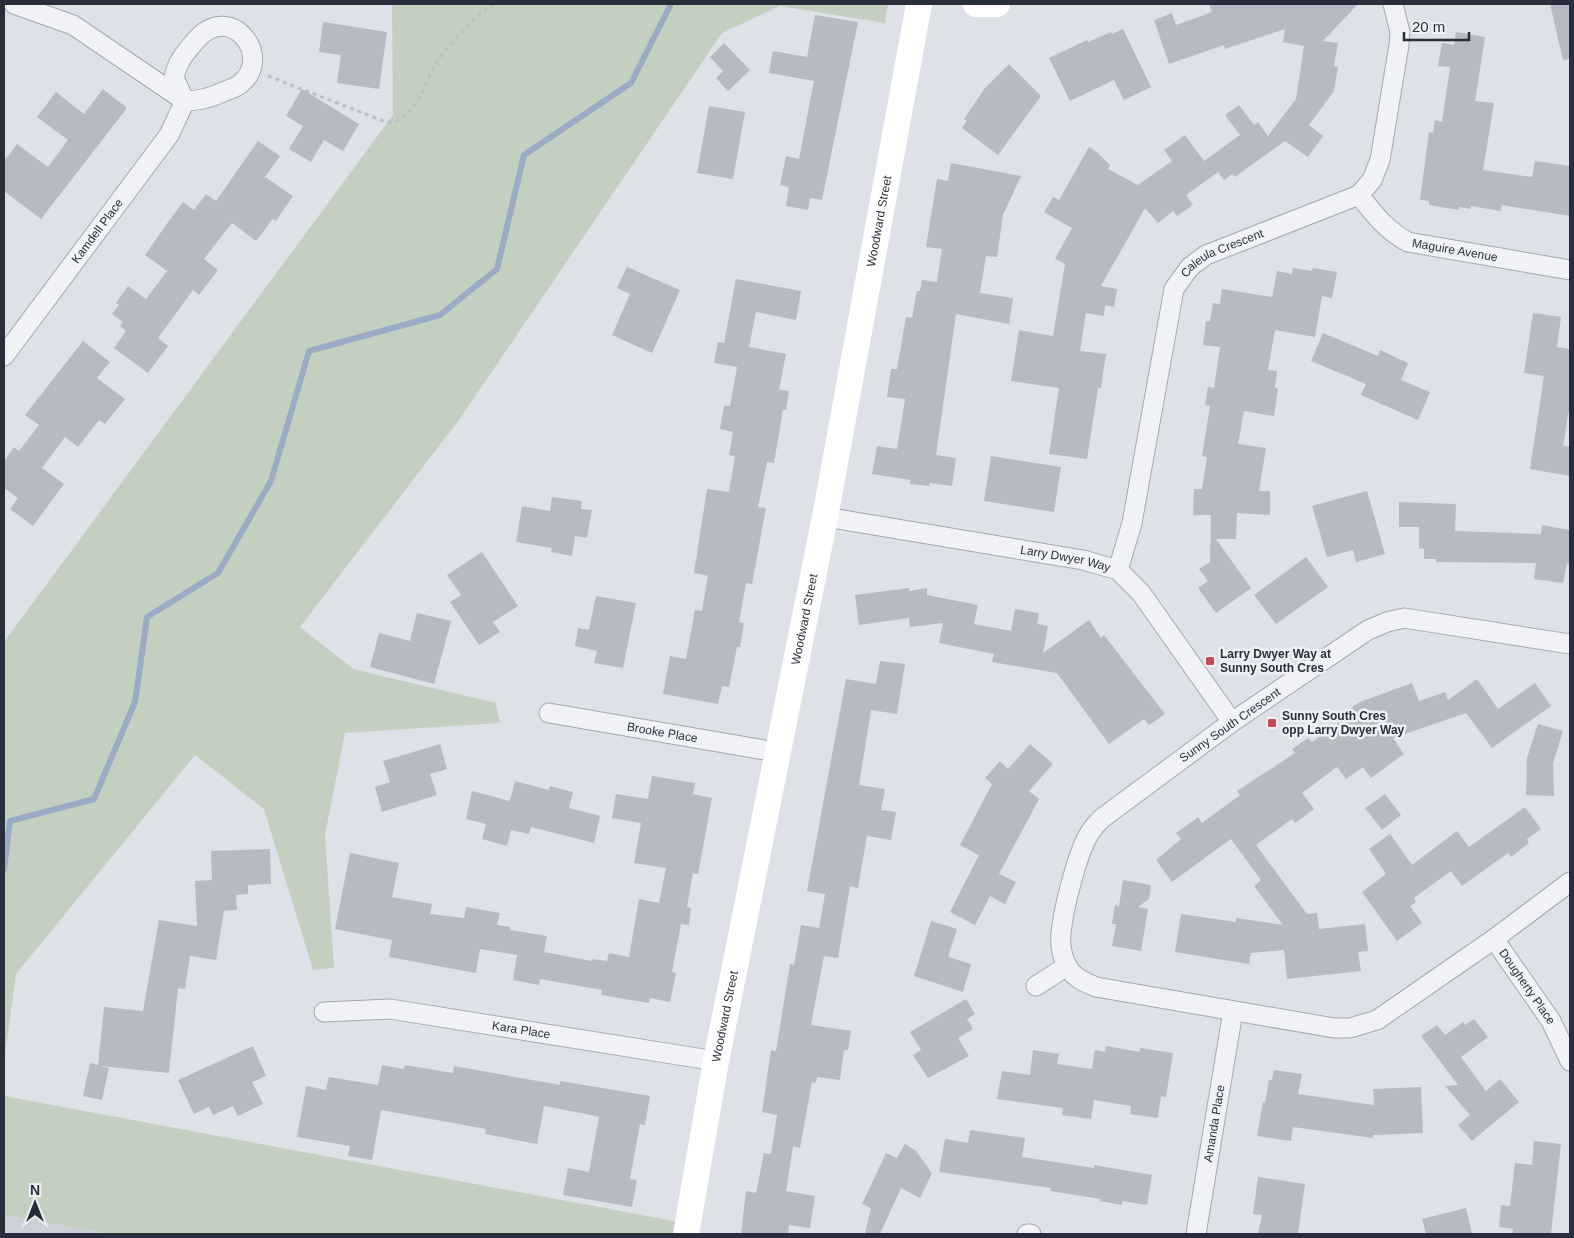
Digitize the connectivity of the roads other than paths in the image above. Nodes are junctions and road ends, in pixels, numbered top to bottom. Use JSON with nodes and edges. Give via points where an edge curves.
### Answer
{"nodes":[{"id":1,"x":14,"y":4,"type":"edge"},
{"id":2,"x":918,"y":4,"type":"edge"},
{"id":3,"x":976,"y":4,"type":"edge"},
{"id":4,"x":997,"y":4,"type":"edge"},
{"id":5,"x":1393,"y":4,"type":"edge"},
{"id":6,"x":186,"y":101,"type":"junction"},
{"id":7,"x":1359,"y":195,"type":"junction"},
{"id":8,"x":1570,"y":270,"type":"edge"},
{"id":9,"x":4,"y":356,"type":"edge"},
{"id":10,"x":824,"y":517,"type":"junction"},
{"id":11,"x":1118,"y":570,"type":"junction"},
{"id":12,"x":1570,"y":644,"type":"edge"},
{"id":13,"x":550,"y":713,"type":"dead end"},
{"id":14,"x":1232,"y":722,"type":"junction"},
{"id":15,"x":776,"y":752,"type":"junction"},
{"id":16,"x":1570,"y":882,"type":"edge"},
{"id":17,"x":1494,"y":940,"type":"junction"},
{"id":18,"x":1067,"y":966,"type":"junction"},
{"id":19,"x":1036,"y":986,"type":"dead end"},
{"id":20,"x":1233,"y":1011,"type":"junction"},
{"id":21,"x":324,"y":1012,"type":"dead end"},
{"id":22,"x":716,"y":1061,"type":"junction"},
{"id":23,"x":1570,"y":1061,"type":"edge"},
{"id":24,"x":686,"y":1234,"type":"edge"},
{"id":25,"x":1027,"y":1234,"type":"edge"},
{"id":26,"x":1031,"y":1234,"type":"edge"},
{"id":27,"x":1196,"y":1234,"type":"edge"}],
"edges":[{"from":1,"to":6,"type":"street","via":[[73,25]]},
{"from":2,"to":10,"type":"street","name":"Woodward Street"},
{"from":3,"to":4,"type":"street"},
{"from":5,"to":7,"type":"street","via":[[1400,32],[1399,45],[1380,160],[1372,180]]},
{"from":6,"to":6,"type":"street","via":[[174,78],[176,68],[181,57],[204,32],[214,26],[226,26],[247,38],[251,69],[239,85],[199,101]]},
{"from":6,"to":9,"type":"street","name":"Kamdell Place","via":[[169,135]]},
{"from":7,"to":8,"type":"street","name":"Maguire Avenue","via":[[1377,218],[1408,242]]},
{"from":7,"to":11,"type":"street","name":"Caleula Crescent","via":[[1206,255],[1181,277],[1169,306],[1132,523]]},
{"from":10,"to":11,"type":"street","name":"Larry Dwyer Way","via":[[1083,560]]},
{"from":10,"to":15,"type":"street","name":"Woodward Street"},
{"from":11,"to":14,"type":"street","name":"Larry Dwyer Way","via":[[1141,593]]},
{"from":12,"to":14,"type":"street","name":"Sunny South Crescent","via":[[1425,620],[1404,618],[1386,622],[1368,630]]},
{"from":13,"to":15,"type":"street","name":"Brooke Place"},
{"from":14,"to":18,"type":"street","name":"Sunny South Crescent","via":[[1101,819],[1090,831],[1065,909],[1061,936]]},
{"from":15,"to":22,"type":"street","name":"Woodward Street"},
{"from":16,"to":17,"type":"street"},
{"from":17,"to":20,"type":"street","via":[[1377,1020],[1366,1024],[1334,1028]]},
{"from":17,"to":23,"type":"street","name":"Dougherty Place","via":[[1551,1021]]},
{"from":18,"to":19,"type":"street"},
{"from":18,"to":20,"type":"street","via":[[1077,978],[1096,987]]},
{"from":20,"to":27,"type":"street","name":"Amanda Place"},
{"from":21,"to":22,"type":"street","name":"Kara Place","via":[[390,1009]]},
{"from":22,"to":24,"type":"street","name":"Woodward Street"},
{"from":25,"to":26,"type":"street"}]}
